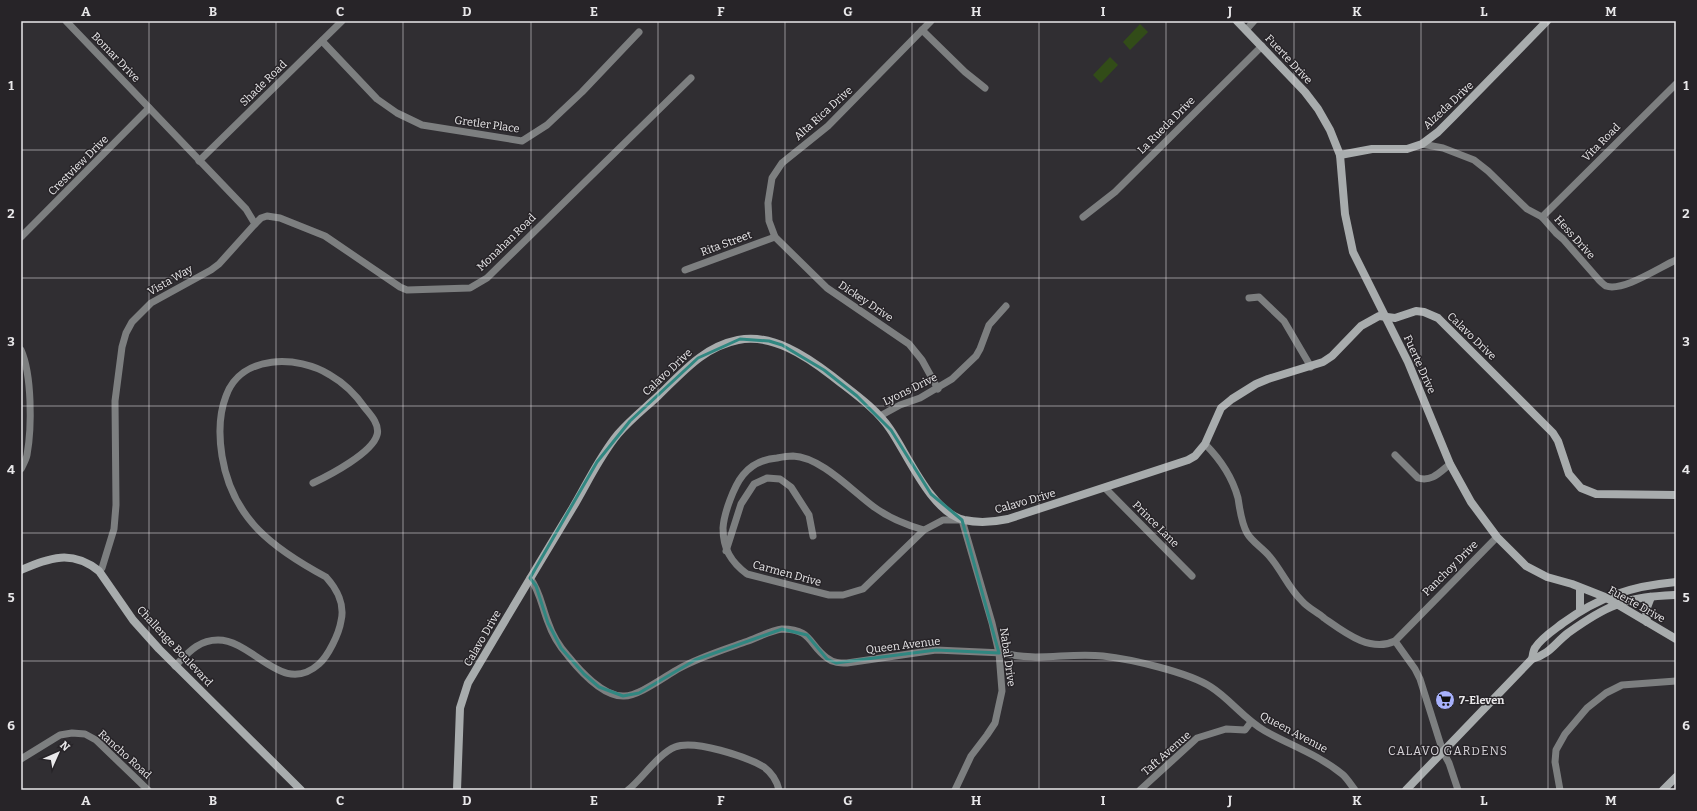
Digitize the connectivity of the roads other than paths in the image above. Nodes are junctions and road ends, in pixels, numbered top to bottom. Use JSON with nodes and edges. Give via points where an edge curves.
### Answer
{"nodes":[{"id":1,"x":66,"y":21,"type":"edge"},
{"id":2,"x":342,"y":21,"type":"edge"},
{"id":3,"x":931,"y":21,"type":"edge"},
{"id":4,"x":1237,"y":21,"type":"edge"},
{"id":5,"x":1254,"y":21,"type":"edge"},
{"id":6,"x":1547,"y":21,"type":"edge"},
{"id":7,"x":922,"y":30,"type":"junction"},
{"id":8,"x":1246,"y":30,"type":"junction"},
{"id":9,"x":639,"y":32,"type":"dead end"},
{"id":10,"x":322,"y":41,"type":"junction"},
{"id":11,"x":1262,"y":46,"type":"junction"},
{"id":12,"x":692,"y":78,"type":"dead end"},
{"id":13,"x":1676,"y":84,"type":"edge"},
{"id":14,"x":985,"y":88,"type":"dead end"},
{"id":15,"x":149,"y":108,"type":"junction"},
{"id":16,"x":1422,"y":144,"type":"junction"},
{"id":17,"x":1340,"y":155,"type":"junction"},
{"id":18,"x":199,"y":160,"type":"junction"},
{"id":19,"x":1083,"y":217,"type":"dead end"},
{"id":20,"x":1542,"y":217,"type":"junction"},
{"id":21,"x":255,"y":224,"type":"junction"},
{"id":22,"x":21,"y":237,"type":"edge"},
{"id":23,"x":775,"y":237,"type":"junction"},
{"id":24,"x":1676,"y":260,"type":"edge"},
{"id":25,"x":685,"y":270,"type":"dead end"},
{"id":26,"x":1249,"y":298,"type":"dead end"},
{"id":27,"x":1006,"y":306,"type":"dead end"},
{"id":28,"x":1386,"y":317,"type":"junction"},
{"id":29,"x":21,"y":350,"type":"edge"},
{"id":30,"x":1311,"y":367,"type":"junction"},
{"id":31,"x":938,"y":389,"type":"junction"},
{"id":32,"x":880,"y":416,"type":"junction"},
{"id":33,"x":1205,"y":444,"type":"junction"},
{"id":34,"x":1395,"y":455,"type":"dead end"},
{"id":35,"x":1450,"y":464,"type":"junction"},
{"id":36,"x":21,"y":469,"type":"edge"},
{"id":37,"x":313,"y":483,"type":"dead end"},
{"id":38,"x":1105,"y":488,"type":"junction"},
{"id":39,"x":1676,"y":495,"type":"edge"},
{"id":40,"x":962,"y":520,"type":"junction"},
{"id":41,"x":924,"y":530,"type":"junction"},
{"id":42,"x":813,"y":536,"type":"dead end"},
{"id":43,"x":1497,"y":537,"type":"junction"},
{"id":44,"x":726,"y":551,"type":"junction"},
{"id":45,"x":21,"y":570,"type":"edge"},
{"id":46,"x":99,"y":571,"type":"junction"},
{"id":47,"x":1192,"y":576,"type":"dead end"},
{"id":48,"x":530,"y":578,"type":"junction"},
{"id":49,"x":1676,"y":582,"type":"edge"},
{"id":50,"x":1580,"y":588,"type":"junction"},
{"id":51,"x":1676,"y":594,"type":"edge"},
{"id":52,"x":1605,"y":597,"type":"junction"},
{"id":53,"x":1651,"y":597,"type":"junction"},
{"id":54,"x":1616,"y":604,"type":"junction"},
{"id":55,"x":1580,"y":611,"type":"junction"},
{"id":56,"x":1647,"y":622,"type":"junction"},
{"id":57,"x":1676,"y":639,"type":"edge"},
{"id":58,"x":1395,"y":641,"type":"junction"},
{"id":59,"x":999,"y":653,"type":"junction"},
{"id":60,"x":1532,"y":659,"type":"junction"},
{"id":61,"x":175,"y":666,"type":"junction"},
{"id":62,"x":1676,"y":682,"type":"edge"},
{"id":63,"x":1251,"y":722,"type":"junction"},
{"id":64,"x":1443,"y":752,"type":"junction"},
{"id":65,"x":21,"y":759,"type":"edge"},
{"id":66,"x":1676,"y":777,"type":"edge"},
{"id":67,"x":148,"y":790,"type":"edge"},
{"id":68,"x":301,"y":790,"type":"edge"},
{"id":69,"x":457,"y":790,"type":"edge"},
{"id":70,"x":628,"y":790,"type":"edge"},
{"id":71,"x":779,"y":790,"type":"edge"},
{"id":72,"x":955,"y":790,"type":"edge"},
{"id":73,"x":1140,"y":790,"type":"edge"},
{"id":74,"x":1355,"y":790,"type":"edge"},
{"id":75,"x":1406,"y":790,"type":"edge"},
{"id":76,"x":1458,"y":790,"type":"edge"},
{"id":77,"x":1560,"y":790,"type":"edge"},
{"id":78,"x":1663,"y":790,"type":"edge"}],
"edges":[{"from":1,"to":15,"type":"street","name":"Bomar Drive"},
{"from":2,"to":10,"type":"street","name":"Shade Road"},
{"from":3,"to":7,"type":"street","name":"Alta Rica Drive"},
{"from":4,"to":8,"type":"street","name":"Fuerte Drive"},
{"from":5,"to":8,"type":"street"},
{"from":6,"to":16,"type":"street","name":"Alzeda Drive","via":[[1438,132]]},
{"from":7,"to":14,"type":"street"},
{"from":7,"to":23,"type":"street","name":"Alta Rica Drive","via":[[828,126],[778,167],[772,178],[768,203],[769,221]]},
{"from":8,"to":11,"type":"street","name":"Fuerte Drive"},
{"from":9,"to":10,"type":"street","name":"Gretler Place","via":[[547,125],[522,141],[422,125],[397,113],[377,99]]},
{"from":10,"to":18,"type":"street","name":"Shade Road"},
{"from":11,"to":17,"type":"street","name":"Fuerte Drive","via":[[1318,109]]},
{"from":11,"to":19,"type":"street","name":"La Rueda Drive","via":[[1115,192]]},
{"from":12,"to":21,"type":"street","name":"Monahan Road","via":[[487,278],[470,288],[407,290],[325,236],[280,218],[267,216]]},
{"from":13,"to":20,"type":"street","name":"Vita Road"},
{"from":15,"to":18,"type":"street"},
{"from":15,"to":22,"type":"street","name":"Crestview Drive"},
{"from":16,"to":17,"type":"street","name":"Alzeda Drive","via":[[1407,149],[1372,149]]},
{"from":16,"to":20,"type":"street","name":"Hess Drive","via":[[1443,148],[1474,160],[1527,209]]},
{"from":17,"to":28,"type":"street","name":"Fuerte Drive","via":[[1350,244]]},
{"from":18,"to":21,"type":"street","via":[[246,209]]},
{"from":20,"to":24,"type":"street","name":"Hess Drive","via":[[1606,286],[1630,283]]},
{"from":21,"to":46,"type":"street","name":"Vista Way","via":[[219,264],[151,303],[132,322],[126,333],[115,401],[114,529]]},
{"from":23,"to":25,"type":"street","name":"Rita Street"},
{"from":23,"to":31,"type":"street","name":"Dickey Drive","via":[[827,288],[909,344],[922,360]]},
{"from":26,"to":30,"type":"street","via":[[1260,297],[1275,310]]},
{"from":27,"to":31,"type":"street","name":"Lyons Drive","via":[[989,325],[976,356]]},
{"from":28,"to":30,"type":"street","name":"Calavo Drive","via":[[1379,316],[1361,326],[1332,356]]},
{"from":28,"to":35,"type":"street","name":"Fuerte Drive","via":[[1408,362]]},
{"from":28,"to":39,"type":"street","name":"Calavo Drive","via":[[1395,318],[1416,311],[1438,318],[1553,433],[1569,474],[1581,488],[1596,494]]},
{"from":29,"to":36,"type":"street","via":[[26,361],[30,416],[27,456]]},
{"from":30,"to":33,"type":"street","name":"Calavo Drive","via":[[1268,379],[1232,398],[1218,413]]},
{"from":31,"to":32,"type":"street","name":"Lyons Drive"},
{"from":32,"to":40,"type":"street","name":"Calavo Drive","via":[[931,494]]},
{"from":32,"to":48,"type":"street","name":"Calavo Drive","via":[[824,370],[782,345],[769,341],[740,339],[725,343],[698,358],[617,435],[597,462],[574,506]]},
{"from":33,"to":38,"type":"street","name":"Calavo Drive","via":[[1188,460]]},
{"from":33,"to":58,"type":"street","via":[[1220,459],[1227,471],[1247,534],[1264,549],[1302,601],[1346,634],[1365,642],[1387,645]]},
{"from":34,"to":35,"type":"street","via":[[1422,479],[1432,479]]},
{"from":35,"to":43,"type":"street","name":"Fuerte Drive","via":[[1471,502]]},
{"from":37,"to":61,"type":"street","via":[[338,471],[374,442],[378,434],[372,416],[344,385],[316,367],[281,362],[260,364],[247,370],[233,383],[223,407],[221,444],[228,480],[241,507],[260,531],[288,555],[331,582],[340,600],[341,623],[325,658],[301,674],[286,674],[241,646],[224,640],[195,646]]},
{"from":38,"to":40,"type":"street","name":"Calavo Drive","via":[[1008,519],[994,522]]},
{"from":38,"to":47,"type":"street","name":"Prince Lane"},
{"from":40,"to":41,"type":"street","name":"Carmen Drive","via":[[943,520]]},
{"from":40,"to":59,"type":"street","name":"Nabal Drive"},
{"from":41,"to":44,"type":"street","name":"Carmen Drive","via":[[863,589],[843,595],[829,596],[756,578],[738,568]]},
{"from":41,"to":44,"type":"street","name":"Carmen Drive","via":[[886,515],[830,471],[813,462],[794,456],[774,458],[762,460],[748,470],[738,482],[724,521],[723,537]]},
{"from":42,"to":44,"type":"street","via":[[809,515],[792,487],[780,479],[767,478],[754,484],[741,504]]},
{"from":43,"to":50,"type":"street","name":"Fuerte Drive","via":[[1532,570]]},
{"from":43,"to":58,"type":"street","name":"Panchoy Drive"},
{"from":45,"to":46,"type":"street","name":"Challenge Boulevard","via":[[49,559],[64,557],[83,561]]},
{"from":46,"to":61,"type":"street","name":"Challenge Boulevard","via":[[133,620]]},
{"from":48,"to":59,"type":"street","name":"Queen Avenue","via":[[536,586],[548,623],[565,653],[599,687],[623,696],[640,693],[659,679],[695,660],[782,629],[807,635],[827,659],[836,663],[936,650]]},
{"from":48,"to":69,"type":"street","name":"Calavo Drive","via":[[468,683],[460,708]]},
{"from":49,"to":52,"type":"street","via":[[1634,588]]},
{"from":50,"to":52,"type":"street","name":"Fuerte Drive"},
{"from":50,"to":55,"type":"street"},
{"from":51,"to":53,"type":"street"},
{"from":52,"to":54,"type":"street","name":"Fuerte Drive"},
{"from":52,"to":55,"type":"street"},
{"from":53,"to":54,"type":"street"},
{"from":53,"to":56,"type":"street","via":[[1646,610]]},
{"from":54,"to":56,"type":"street","name":"Fuerte Drive"},
{"from":54,"to":60,"type":"street","via":[[1567,634],[1543,656]]},
{"from":55,"to":60,"type":"street","via":[[1535,647]]},
{"from":56,"to":57,"type":"street","name":"Fuerte Drive"},
{"from":58,"to":64,"type":"street","via":[[1416,669]]},
{"from":59,"to":63,"type":"street","name":"Queen Avenue","via":[[1044,657],[1101,656],[1160,668],[1209,686]]},
{"from":59,"to":72,"type":"street","name":"Nabal Drive","via":[[1002,697],[995,723],[971,756]]},
{"from":60,"to":64,"type":"street"},
{"from":61,"to":68,"type":"street","name":"Challenge Boulevard"},
{"from":62,"to":77,"type":"street","via":[[1622,685],[1606,692],[1587,708],[1565,734],[1556,750],[1554,762]]},
{"from":63,"to":73,"type":"street","name":"Taft Avenue","via":[[1245,730],[1226,729],[1197,738]]},
{"from":63,"to":74,"type":"street","name":"Queen Avenue","via":[[1327,763],[1343,775]]},
{"from":64,"to":75,"type":"street"},
{"from":64,"to":76,"type":"street"},
{"from":65,"to":67,"type":"street","name":"Rancho Road","via":[[60,735],[85,734],[96,740]]},
{"from":66,"to":78,"type":"street"},
{"from":70,"to":71,"type":"street","via":[[669,750],[689,744],[706,746],[752,761],[772,775]]}]}
